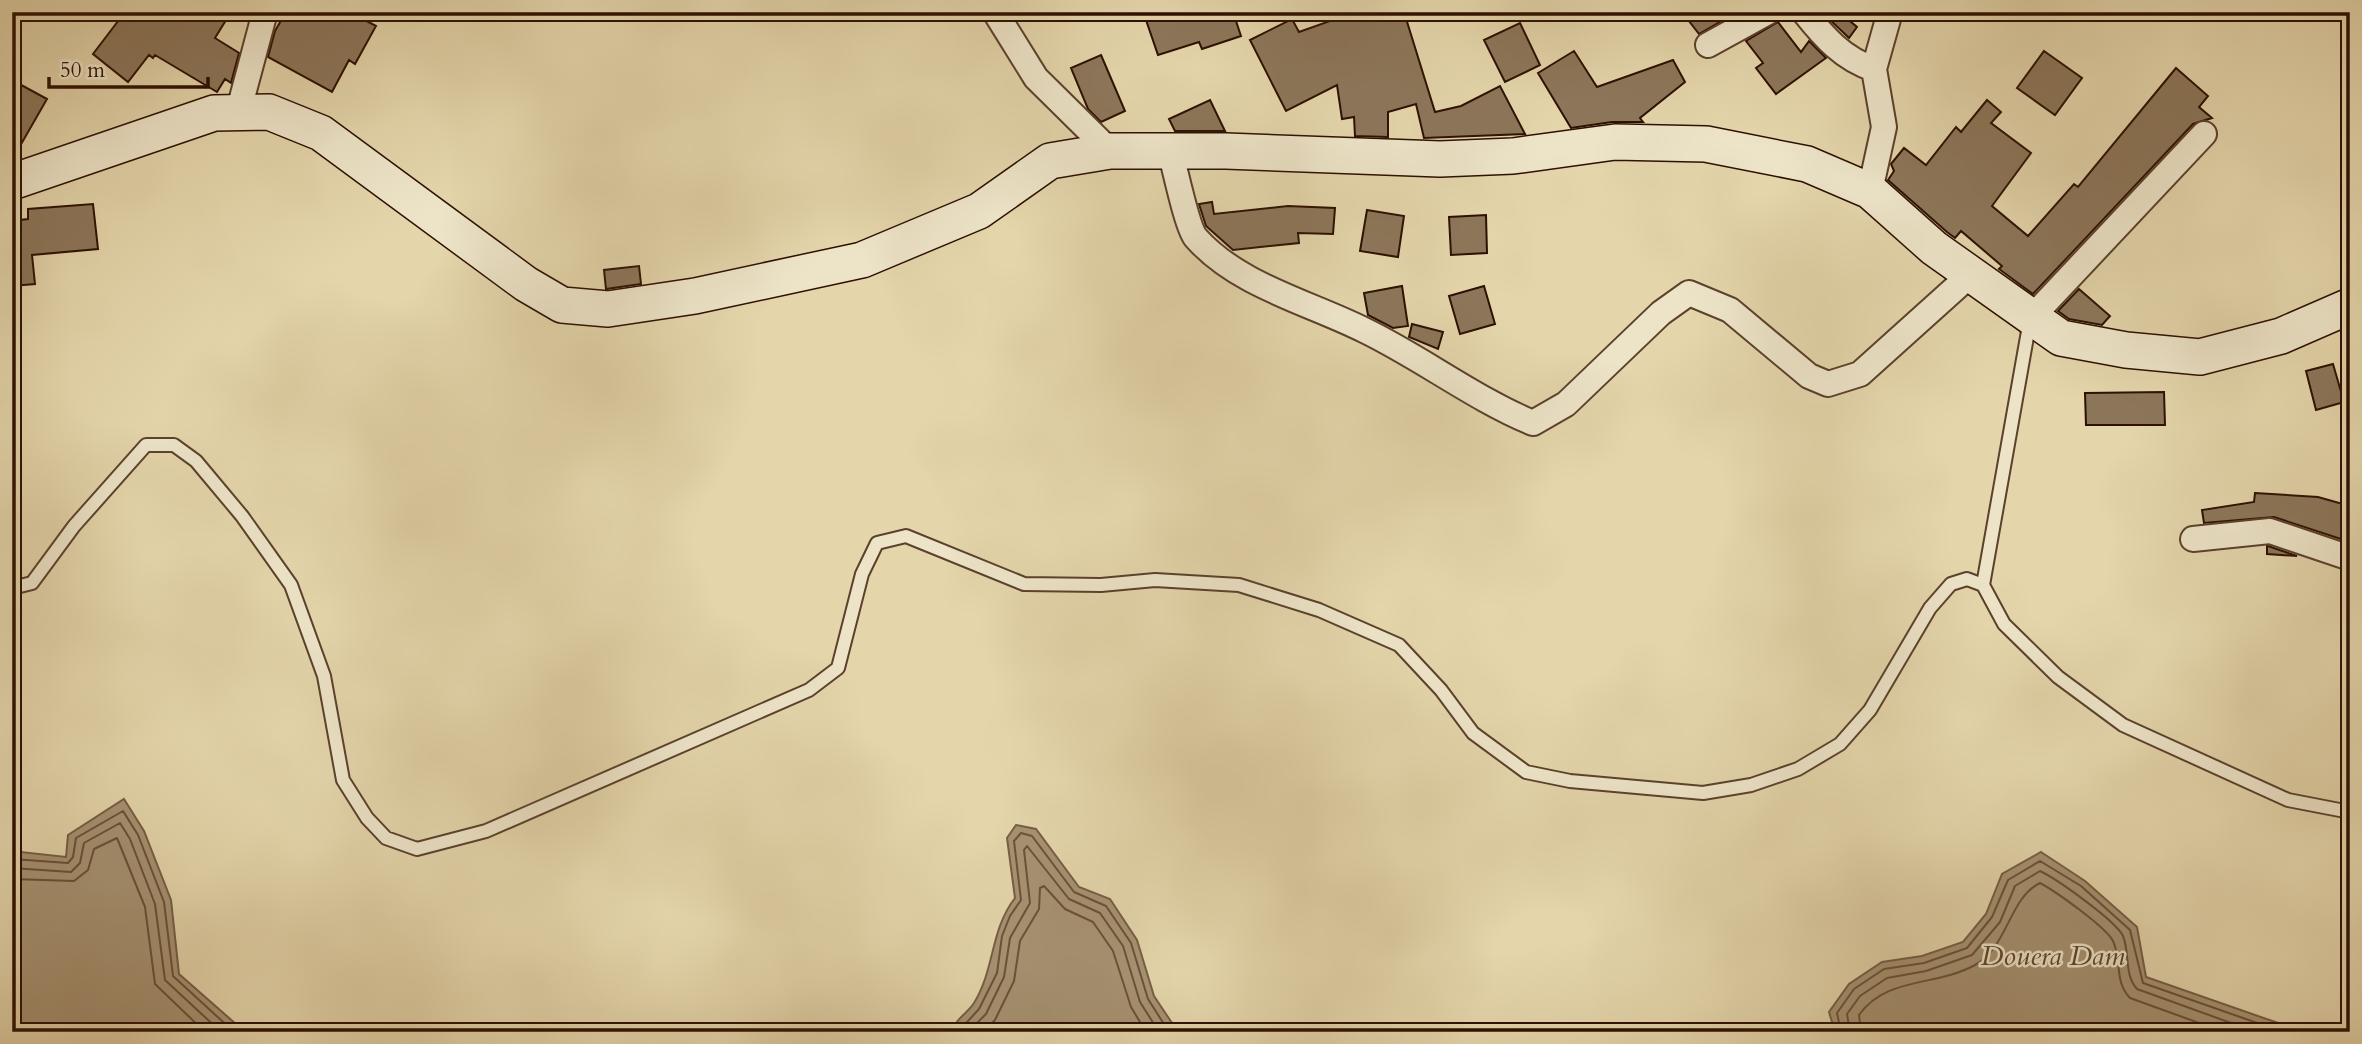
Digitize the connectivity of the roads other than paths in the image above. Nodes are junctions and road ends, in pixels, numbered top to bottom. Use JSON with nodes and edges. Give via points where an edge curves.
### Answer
{"nodes":[{"id":1,"x":265,"y":12,"type":"edge"},
{"id":2,"x":995,"y":12,"type":"edge"},
{"id":3,"x":1768,"y":12,"type":"edge"},
{"id":4,"x":1804,"y":12,"type":"edge"},
{"id":5,"x":1891,"y":12,"type":"edge"},
{"id":6,"x":1708,"y":45,"type":"dead end"},
{"id":7,"x":1874,"y":69,"type":"junction"},
{"id":8,"x":237,"y":113,"type":"junction"},
{"id":9,"x":2204,"y":134,"type":"dead end"},
{"id":10,"x":1110,"y":151,"type":"junction"},
{"id":11,"x":1170,"y":151,"type":"junction"},
{"id":12,"x":12,"y":182,"type":"edge"},
{"id":13,"x":1870,"y":191,"type":"junction"},
{"id":14,"x":1969,"y":275,"type":"junction"},
{"id":15,"x":2350,"y":306,"type":"edge"},
{"id":16,"x":2031,"y":318,"type":"junction"},
{"id":17,"x":2193,"y":539,"type":"dead end"},
{"id":18,"x":2350,"y":558,"type":"edge"},
{"id":19,"x":1983,"y":585,"type":"junction"},
{"id":20,"x":12,"y":588,"type":"edge"},
{"id":21,"x":2350,"y":812,"type":"edge"}],
"edges":[{"from":1,"to":8,"type":"street"},
{"from":2,"to":10,"type":"street","via":[[1036,78]]},
{"from":3,"to":6,"type":"street"},
{"from":4,"to":7,"type":"street","via":[[1828,41],[1857,63]]},
{"from":5,"to":7,"type":"street"},
{"from":7,"to":13,"type":"street","via":[[1884,127]]},
{"from":8,"to":10,"type":"street","via":[[270,112],[321,133],[526,284],[562,305],[608,309],[695,296],[862,260],[979,211],[1050,161]]},
{"from":8,"to":12,"type":"street","via":[[214,113]]},
{"from":9,"to":16,"type":"street"},
{"from":10,"to":11,"type":"street"},
{"from":11,"to":13,"type":"street","via":[[1440,159],[1513,156],[1615,142],[1706,144],[1807,164]]},
{"from":11,"to":14,"type":"street","via":[[1194,236],[1231,270],[1364,330],[1499,409],[1533,423],[1566,404],[1661,313],[1689,293],[1730,310],[1809,376],[1828,384],[1860,374]]},
{"from":13,"to":14,"type":"street"},
{"from":14,"to":16,"type":"street"},
{"from":15,"to":16,"type":"street","via":[[2281,336],[2200,357],[2062,338]]},
{"from":16,"to":19,"type":"lane"},
{"from":17,"to":18,"type":"street","via":[[2270,531]]},
{"from":19,"to":20,"type":"lane","via":[[1966,579],[1951,584],[1930,608],[1870,710],[1840,744],[1798,769],[1751,785],[1703,793],[1526,772],[1473,733],[1399,645],[1319,610],[1239,585],[1155,580],[1024,584],[906,536],[877,543],[862,574],[838,668],[808,690],[486,831],[416,849],[386,838],[343,780],[324,676],[291,585],[196,460],[174,445],[146,445],[74,526],[32,583]]},
{"from":19,"to":21,"type":"lane","via":[[2004,624],[2058,677],[2123,725],[2288,800]]}]}
